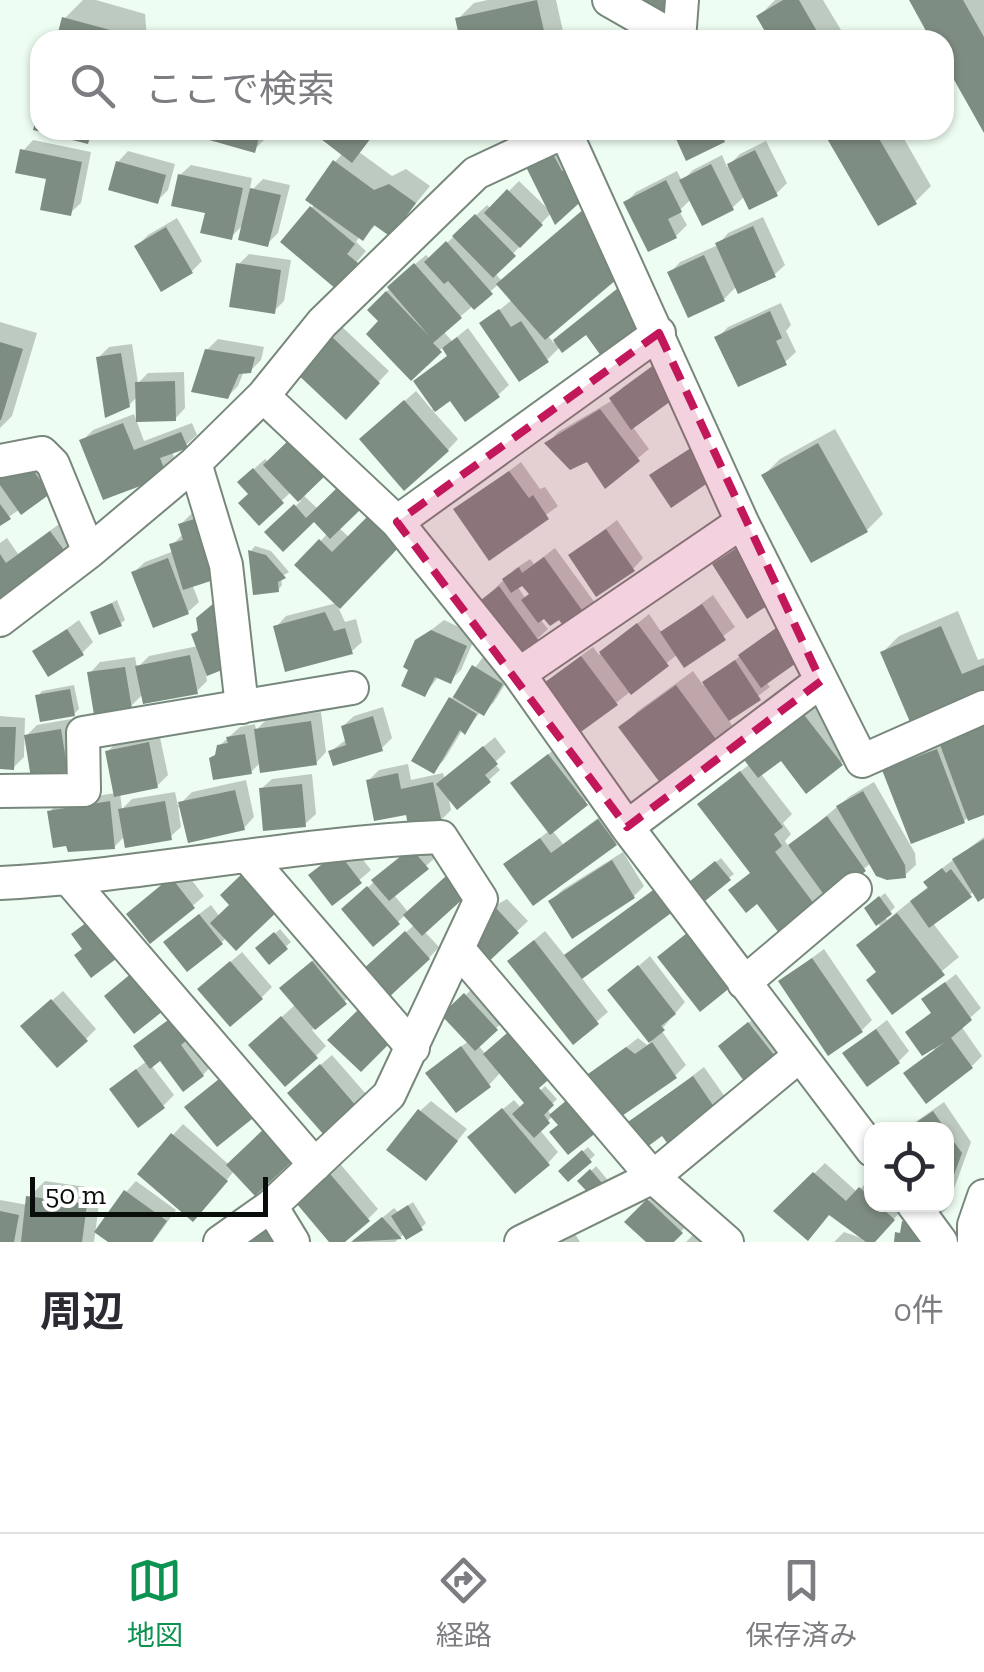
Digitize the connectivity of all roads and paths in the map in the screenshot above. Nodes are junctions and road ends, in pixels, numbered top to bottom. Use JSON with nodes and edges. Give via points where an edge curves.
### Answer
{"nodes":[{"id":1,"x":609,"y":0,"type":"edge"},
{"id":2,"x":682,"y":0,"type":"edge"},
{"id":3,"x":662,"y":30,"type":"edge"},
{"id":4,"x":680,"y":30,"type":"edge"},
{"id":5,"x":548,"y":140,"type":"edge"},
{"id":6,"x":571,"y":140,"type":"edge"},
{"id":7,"x":659,"y":333,"type":"junction"},
{"id":8,"x":262,"y":396,"type":"junction"},
{"id":9,"x":0,"y":461,"type":"edge"},
{"id":10,"x":195,"y":463,"type":"junction"},
{"id":11,"x":397,"y":522,"type":"junction"},
{"id":12,"x":742,"y":522,"type":"junction"},
{"id":13,"x":90,"y":552,"type":"junction"},
{"id":14,"x":0,"y":620,"type":"edge"},
{"id":15,"x":519,"y":674,"type":"junction"},
{"id":16,"x":822,"y":681,"type":"junction"},
{"id":17,"x":352,"y":688,"type":"dead end"},
{"id":18,"x":242,"y":706,"type":"junction"},
{"id":19,"x":984,"y":707,"type":"edge"},
{"id":20,"x":0,"y":791,"type":"edge"},
{"id":21,"x":626,"y":826,"type":"junction"},
{"id":22,"x":248,"y":857,"type":"junction"},
{"id":23,"x":68,"y":880,"type":"junction"},
{"id":24,"x":0,"y":883,"type":"edge"},
{"id":25,"x":855,"y":889,"type":"dead end"},
{"id":26,"x":458,"y":950,"type":"junction"},
{"id":27,"x":744,"y":983,"type":"junction"},
{"id":28,"x":413,"y":1048,"type":"junction"},
{"id":29,"x":799,"y":1056,"type":"junction"},
{"id":30,"x":864,"y":1140,"type":"edge"},
{"id":31,"x":314,"y":1165,"type":"junction"},
{"id":32,"x":653,"y":1177,"type":"junction"},
{"id":33,"x":984,"y":1196,"type":"edge"},
{"id":34,"x":271,"y":1206,"type":"junction"},
{"id":35,"x":919,"y":1212,"type":"edge"},
{"id":36,"x":220,"y":1242,"type":"edge"},
{"id":37,"x":294,"y":1242,"type":"edge"},
{"id":38,"x":521,"y":1242,"type":"edge"},
{"id":39,"x":727,"y":1242,"type":"edge"},
{"id":40,"x":940,"y":1242,"type":"edge"},
{"id":41,"x":974,"y":1242,"type":"edge"}],
"edges":[{"from":1,"to":3,"type":"street"},
{"from":2,"to":4,"type":"street"},
{"from":5,"to":8,"type":"street","via":[[476,173],[322,323]]},
{"from":6,"to":7,"type":"street"},
{"from":7,"to":11,"type":"street"},
{"from":7,"to":12,"type":"street"},
{"from":8,"to":10,"type":"street"},
{"from":8,"to":11,"type":"street"},
{"from":9,"to":13,"type":"street","via":[[42,453],[53,464]]},
{"from":10,"to":13,"type":"street"},
{"from":10,"to":18,"type":"street","via":[[226,566]]},
{"from":11,"to":15,"type":"street"},
{"from":12,"to":15,"type":"street"},
{"from":12,"to":16,"type":"street"},
{"from":13,"to":14,"type":"street"},
{"from":15,"to":21,"type":"street"},
{"from":16,"to":19,"type":"street","via":[[862,760]]},
{"from":16,"to":21,"type":"street"},
{"from":17,"to":18,"type":"street"},
{"from":18,"to":20,"type":"street","via":[[84,733],[84,790]]},
{"from":21,"to":27,"type":"street"},
{"from":22,"to":23,"type":"street"},
{"from":22,"to":26,"type":"street","via":[[441,836],[481,899]]},
{"from":22,"to":28,"type":"street"},
{"from":23,"to":24,"type":"street"},
{"from":23,"to":31,"type":"street"},
{"from":25,"to":27,"type":"street"},
{"from":26,"to":28,"type":"street"},
{"from":26,"to":32,"type":"street"},
{"from":27,"to":29,"type":"street"},
{"from":28,"to":31,"type":"street","via":[[389,1095]]},
{"from":29,"to":30,"type":"street"},
{"from":29,"to":32,"type":"street"},
{"from":31,"to":34,"type":"street"},
{"from":32,"to":38,"type":"street"},
{"from":32,"to":39,"type":"street"},
{"from":33,"to":41,"type":"street"},
{"from":34,"to":36,"type":"street"},
{"from":34,"to":37,"type":"street"},
{"from":35,"to":40,"type":"street"}]}
